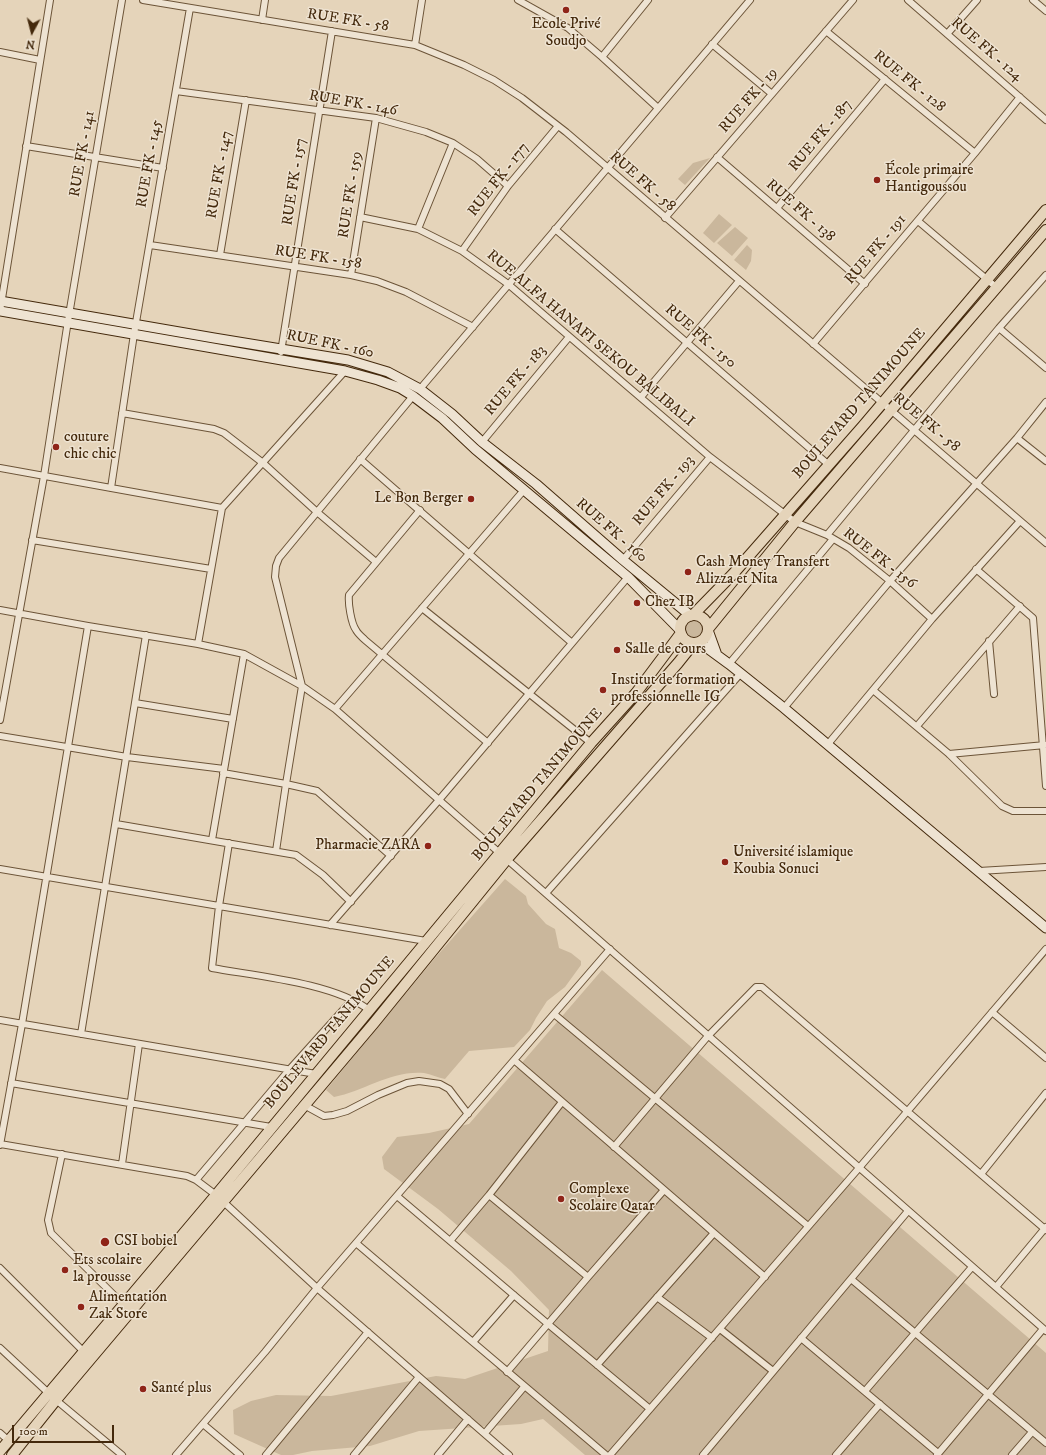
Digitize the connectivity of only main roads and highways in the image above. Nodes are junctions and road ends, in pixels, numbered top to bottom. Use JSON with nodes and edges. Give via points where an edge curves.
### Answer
{"nodes":[{"id":1,"x":1046,"y":210,"type":"edge"},
{"id":2,"x":1046,"y":230,"type":"edge"},
{"id":3,"x":1,"y":301,"type":"edge"},
{"id":4,"x":0,"y":311,"type":"edge"},
{"id":5,"x":68,"y":318,"type":"junction"},
{"id":6,"x":402,"y":384,"type":"junction"},
{"id":7,"x":692,"y":615,"type":"junction"},
{"id":8,"x":708,"y":630,"type":"junction"},
{"id":9,"x":680,"y":631,"type":"junction"},
{"id":10,"x":696,"y":643,"type":"junction"},
{"id":11,"x":717,"y":655,"type":"junction"},
{"id":12,"x":503,"y":856,"type":"junction"},
{"id":13,"x":1046,"y":928,"type":"edge"},
{"id":14,"x":219,"y":1198,"type":"junction"},
{"id":15,"x":52,"y":1396,"type":"junction"},
{"id":16,"x":0,"y":1452,"type":"edge"},
{"id":17,"x":12,"y":1455,"type":"edge"}],
"edges":[{"from":1,"to":7,"type":"main road","name":"BOULEVARD TANIMOUNE","via":[[785,515],[733,574]]},
{"from":2,"to":8,"type":"main road","name":"BOULEVARD TANIMOUNE","via":[[795,522]]},
{"from":3,"to":5,"type":"main road","name":"RUE FK - 160"},
{"from":4,"to":5,"type":"main road","name":"RUE FK - 160"},
{"from":5,"to":6,"type":"main road","name":"RUE FK - 160","via":[[134,334],[345,371]]},
{"from":5,"to":6,"type":"main road","name":"RUE FK - 160","via":[[136,324],[348,360],[388,372]]},
{"from":6,"to":7,"type":"main road","name":"RUE FK - 160","via":[[420,389],[452,414],[482,442]]},
{"from":6,"to":9,"type":"main road","name":"RUE FK - 160","via":[[628,577]]},
{"from":7,"to":8,"type":"main road","via":[[702,617]]},
{"from":7,"to":9,"type":"main road","via":[[683,621]]},
{"from":8,"to":10,"type":"main road","via":[[705,638]]},
{"from":8,"to":11,"type":"main road"},
{"from":9,"to":10,"type":"main road","via":[[684,639]]},
{"from":9,"to":12,"type":"main road","name":"BOULEVARD TANIMOUNE","via":[[636,692],[591,743]]},
{"from":10,"to":11,"type":"main road"},
{"from":10,"to":12,"type":"main road","name":"BOULEVARD TANIMOUNE"},
{"from":11,"to":13,"type":"main road","via":[[828,744]]},
{"from":12,"to":14,"type":"main road","name":"BOULEVARD TANIMOUNE","via":[[426,941],[271,1127]]},
{"from":12,"to":14,"type":"main road","name":"BOULEVARD TANIMOUNE","via":[[369,1029]]},
{"from":14,"to":15,"type":"main road","name":"BOULEVARD TANIMOUNE"},
{"from":14,"to":15,"type":"main road","name":"BOULEVARD TANIMOUNE","via":[[84,1352]]},
{"from":15,"to":16,"type":"main road","name":"BOULEVARD TANIMOUNE"},
{"from":15,"to":17,"type":"main road","name":"BOULEVARD TANIMOUNE"}]}
